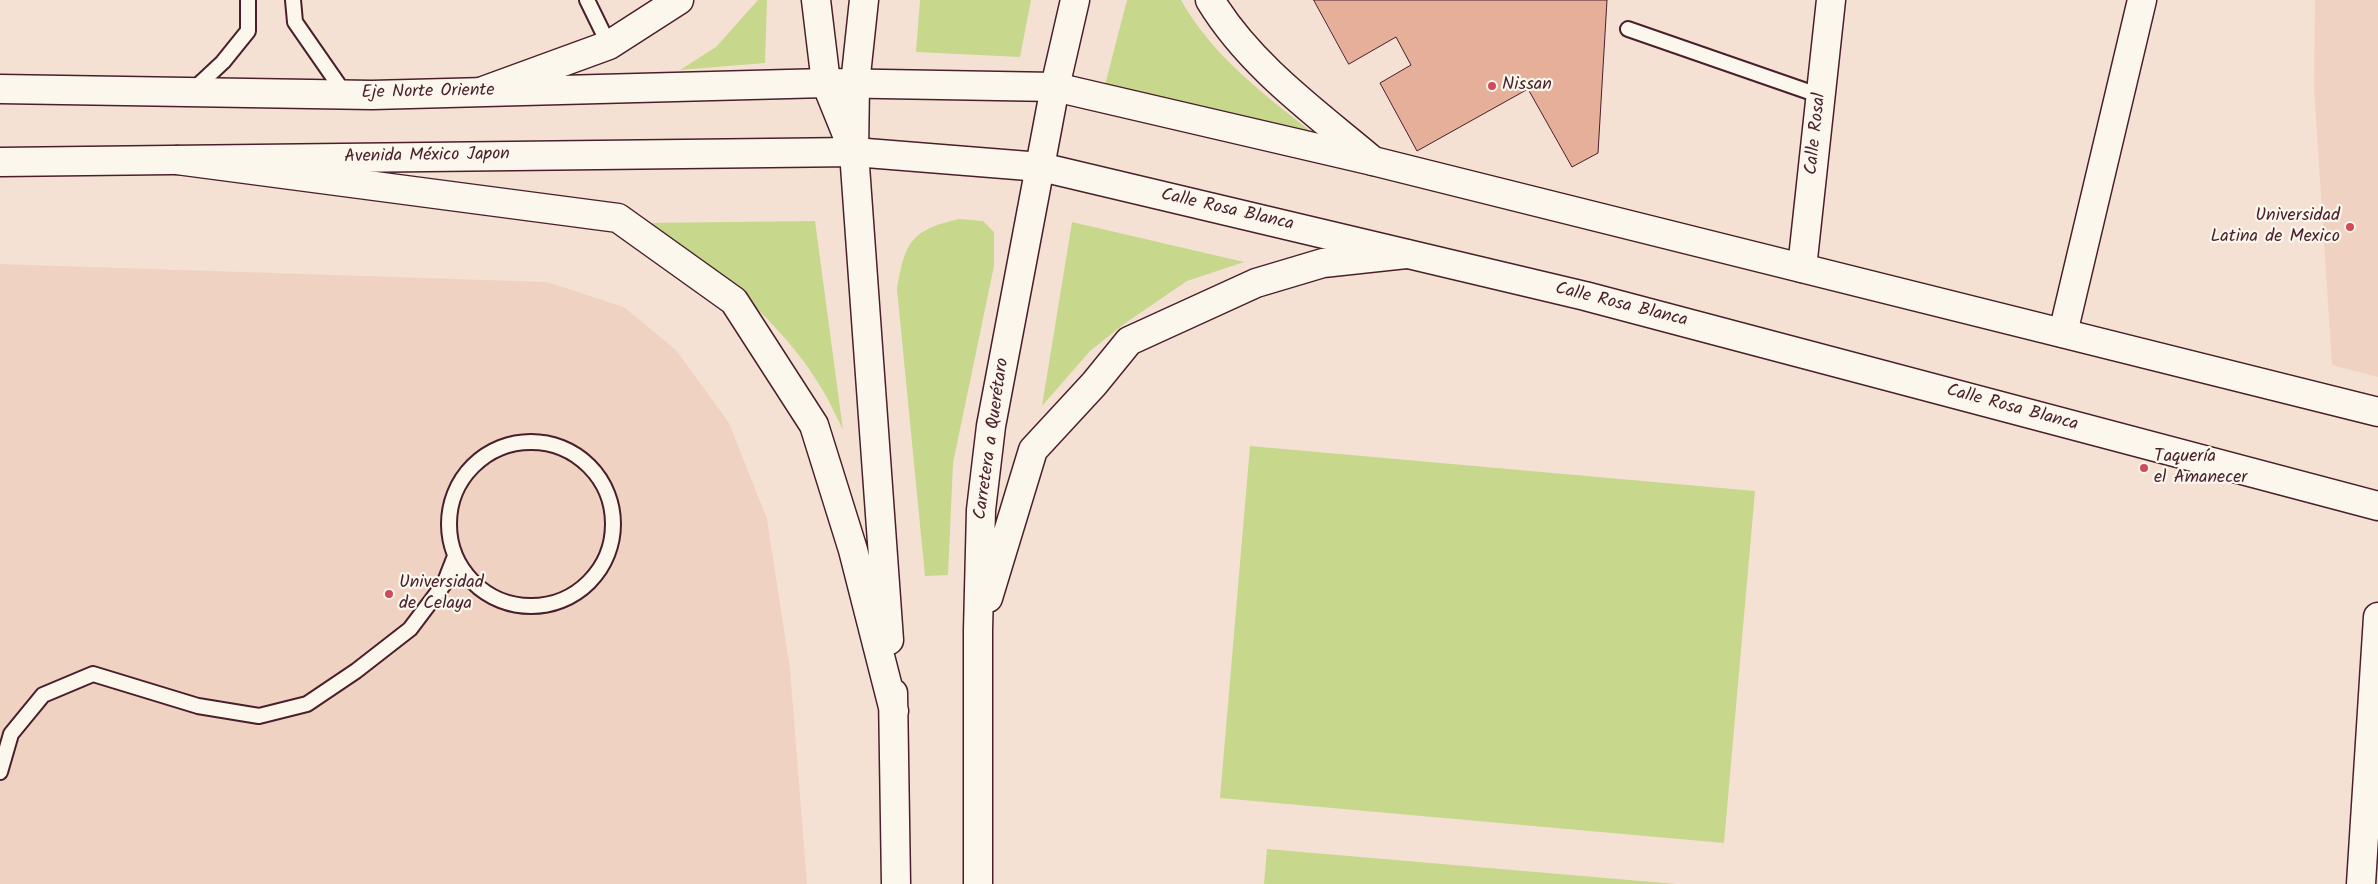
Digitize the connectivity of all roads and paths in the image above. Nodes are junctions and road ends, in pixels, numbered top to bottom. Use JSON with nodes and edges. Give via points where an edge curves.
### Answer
{"nodes":[{"id":1,"x":248,"y":0,"type":"edge"},
{"id":2,"x":293,"y":0,"type":"edge"},
{"id":3,"x":587,"y":0,"type":"edge"},
{"id":4,"x":679,"y":0,"type":"edge"},
{"id":5,"x":816,"y":0,"type":"edge"},
{"id":6,"x":864,"y":0,"type":"edge"},
{"id":7,"x":1075,"y":0,"type":"edge"},
{"id":8,"x":1210,"y":0,"type":"edge"},
{"id":9,"x":1831,"y":0,"type":"edge"},
{"id":10,"x":2142,"y":0,"type":"edge"},
{"id":11,"x":1628,"y":29,"type":"dead end"},
{"id":12,"x":609,"y":46,"type":"junction"},
{"id":13,"x":826,"y":83,"type":"junction"},
{"id":14,"x":855,"y":84,"type":"junction"},
{"id":15,"x":1055,"y":87,"type":"junction"},
{"id":16,"x":0,"y":89,"type":"edge"},
{"id":17,"x":191,"y":92,"type":"junction"},
{"id":18,"x":483,"y":92,"type":"junction"},
{"id":19,"x":345,"y":94,"type":"junction"},
{"id":20,"x":1821,"y":96,"type":"junction"},
{"id":21,"x":854,"y":152,"type":"junction"},
{"id":22,"x":177,"y":160,"type":"junction"},
{"id":23,"x":1373,"y":161,"type":"junction"},
{"id":24,"x":0,"y":162,"type":"edge"},
{"id":25,"x":1041,"y":167,"type":"junction"},
{"id":26,"x":1406,"y":254,"type":"junction"},
{"id":27,"x":1802,"y":268,"type":"junction"},
{"id":28,"x":2063,"y":333,"type":"junction"},
{"id":29,"x":2378,"y":412,"type":"edge"},
{"id":30,"x":2378,"y":506,"type":"edge"},
{"id":31,"x":455,"y":556,"type":"junction"},
{"id":32,"x":2378,"y":617,"type":"edge"},
{"id":33,"x":978,"y":630,"type":"junction"},
{"id":34,"x":894,"y":711,"type":"junction"},
{"id":35,"x":0,"y":772,"type":"edge"},
{"id":36,"x":896,"y":884,"type":"edge"},
{"id":37,"x":978,"y":884,"type":"edge"},
{"id":38,"x":2362,"y":884,"type":"edge"}],
"edges":[{"from":1,"to":17,"type":"lane","via":[[248,31]]},
{"from":2,"to":19,"type":"lane","via":[[295,22]]},
{"from":3,"to":12,"type":"lane"},
{"from":4,"to":12,"type":"main road"},
{"from":5,"to":13,"type":"main road"},
{"from":6,"to":14,"type":"main road"},
{"from":7,"to":15,"type":"main road","name":"Carretera a Querétaro"},
{"from":8,"to":23,"type":"main road","via":[[1268,73]]},
{"from":9,"to":20,"type":"main road","name":"Calle Rosal"},
{"from":10,"to":28,"type":"main road"},
{"from":11,"to":20,"type":"lane"},
{"from":12,"to":18,"type":"main road"},
{"from":13,"to":14,"type":"main road","name":"Eje Norte Oriente"},
{"from":13,"to":18,"type":"main road","name":"Eje Norte Oriente"},
{"from":13,"to":21,"type":"main road"},
{"from":14,"to":15,"type":"main road"},
{"from":14,"to":21,"type":"main road"},
{"from":15,"to":23,"type":"main road"},
{"from":15,"to":25,"type":"main road","name":"Carretera a Querétaro"},
{"from":16,"to":17,"type":"main road","name":"Eje Norte Oriente"},
{"from":17,"to":19,"type":"main road","name":"Eje Norte Oriente"},
{"from":18,"to":19,"type":"main road","name":"Eje Norte Oriente"},
{"from":20,"to":27,"type":"main road","name":"Calle Rosal"},
{"from":21,"to":22,"type":"main road","name":"Avenida México Japon"},
{"from":21,"to":25,"type":"main road","name":"Calle Rosa Blanca"},
{"from":21,"to":34,"type":"main road"},
{"from":22,"to":24,"type":"main road","name":"Avenida México Japon"},
{"from":22,"to":34,"type":"main road","via":[[618,218],[734,301],[814,425],[853,550]]},
{"from":23,"to":27,"type":"main road"},
{"from":25,"to":26,"type":"main road","name":"Calle Rosa Blanca"},
{"from":25,"to":33,"type":"main road","name":"Carretera a Querétaro","via":[[991,426],[981,510]]},
{"from":26,"to":30,"type":"main road","name":"Calle Rosa Blanca","via":[[1585,296]]},
{"from":26,"to":33,"type":"main road","via":[[1323,264],[1256,283],[1129,341],[1033,450]]},
{"from":27,"to":28,"type":"main road"},
{"from":28,"to":29,"type":"main road"},
{"from":31,"to":31,"type":"lane","via":[[469,579],[491,596],[517,606],[544,606],[570,597],[592,580],[607,556],[613,529],[610,501],[598,476],[579,457],[555,445],[529,441],[503,446],[480,459],[462,478],[452,503],[449,530]]},
{"from":31,"to":35,"type":"lane","via":[[444,584],[410,629],[307,704],[259,716],[198,706],[93,674],[43,695],[11,734]]},
{"from":32,"to":38,"type":"main road"},
{"from":33,"to":37,"type":"main road","name":"Carretera a Querétaro"},
{"from":34,"to":36,"type":"main road"}]}
